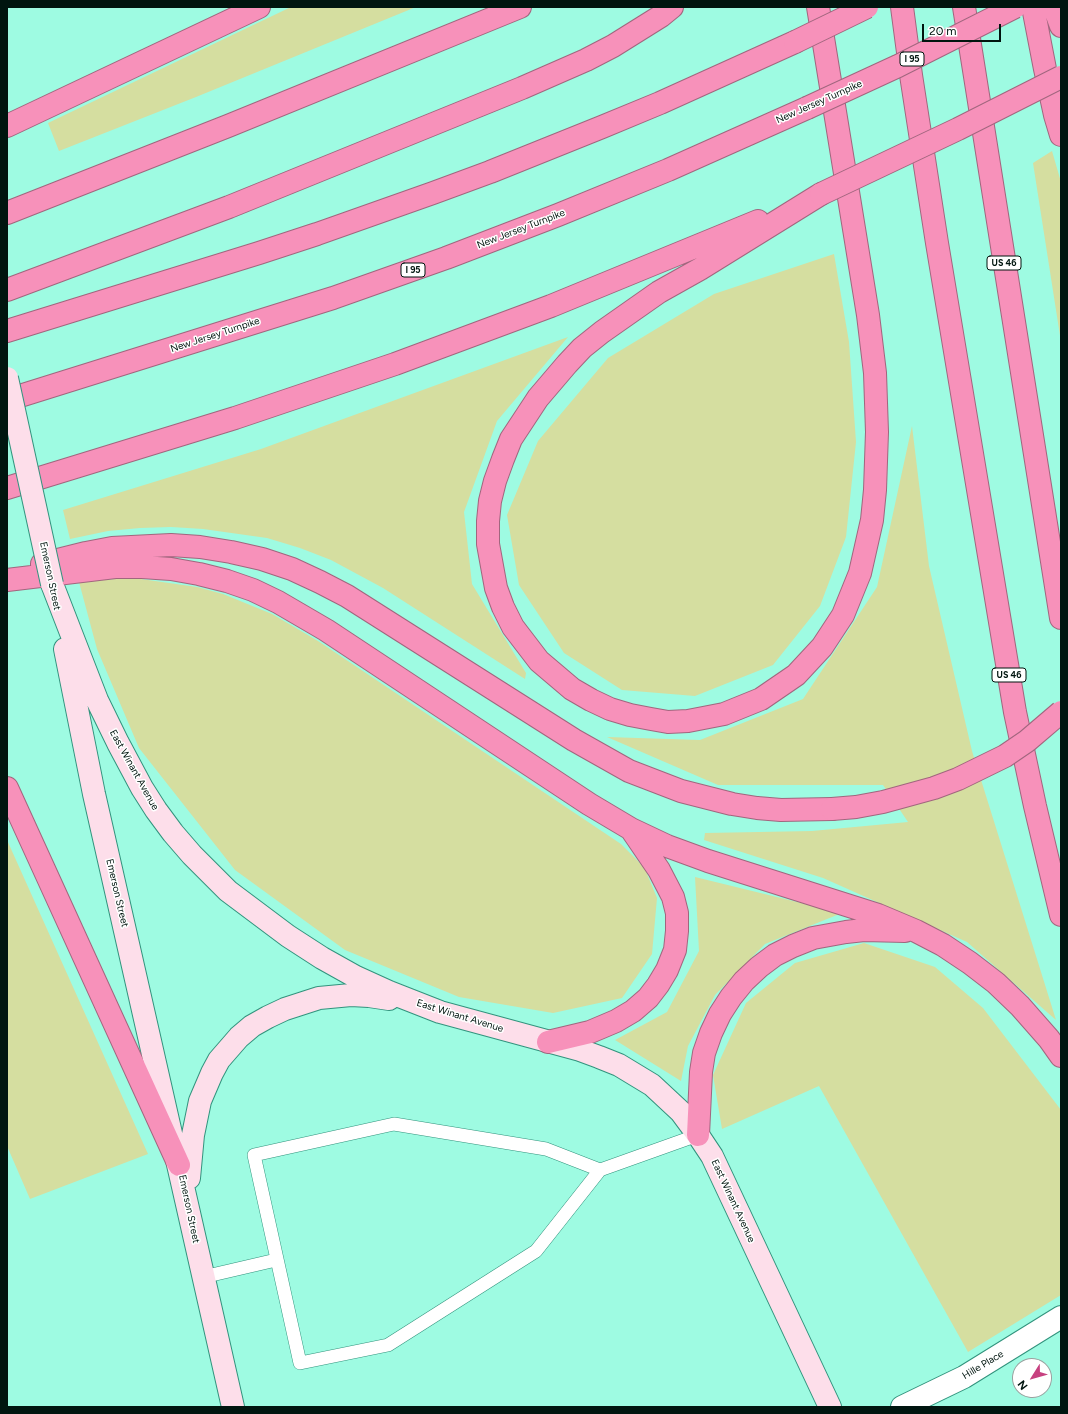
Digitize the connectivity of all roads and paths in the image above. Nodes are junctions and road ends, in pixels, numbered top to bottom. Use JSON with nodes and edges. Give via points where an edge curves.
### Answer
{"nodes":[{"id":1,"x":259,"y":7,"type":"edge"},
{"id":2,"x":520,"y":7,"type":"edge"},
{"id":3,"x":672,"y":7,"type":"edge"},
{"id":4,"x":818,"y":7,"type":"edge"},
{"id":5,"x":867,"y":7,"type":"edge"},
{"id":6,"x":902,"y":7,"type":"edge"},
{"id":7,"x":964,"y":7,"type":"edge"},
{"id":8,"x":1015,"y":7,"type":"edge"},
{"id":9,"x":1033,"y":7,"type":"edge"},
{"id":10,"x":1054,"y":7,"type":"edge"},
{"id":11,"x":1061,"y":26,"type":"edge"},
{"id":12,"x":1061,"y":77,"type":"edge"},
{"id":13,"x":7,"y":126,"type":"edge"},
{"id":14,"x":1061,"y":135,"type":"edge"},
{"id":15,"x":821,"y":194,"type":"junction"},
{"id":16,"x":7,"y":212,"type":"edge"},
{"id":17,"x":7,"y":290,"type":"edge"},
{"id":18,"x":7,"y":331,"type":"edge"},
{"id":19,"x":7,"y":378,"type":"edge"},
{"id":20,"x":7,"y":400,"type":"edge"},
{"id":21,"x":7,"y":488,"type":"edge"},
{"id":22,"x":7,"y":576,"type":"edge"},
{"id":23,"x":7,"y":580,"type":"edge"},
{"id":24,"x":52,"y":584,"type":"junction"},
{"id":25,"x":1061,"y":618,"type":"edge"},
{"id":26,"x":1061,"y":712,"type":"edge"},
{"id":27,"x":7,"y":788,"type":"edge"},
{"id":28,"x":631,"y":828,"type":"junction"},
{"id":29,"x":1061,"y":915,"type":"edge"},
{"id":30,"x":916,"y":931,"type":"junction"},
{"id":31,"x":440,"y":1012,"type":"junction"},
{"id":32,"x":548,"y":1042,"type":"junction"},
{"id":33,"x":1061,"y":1056,"type":"edge"},
{"id":34,"x":698,"y":1135,"type":"junction"},
{"id":35,"x":179,"y":1165,"type":"junction"},
{"id":36,"x":600,"y":1170,"type":"junction"},
{"id":37,"x":190,"y":1212,"type":"junction"},
{"id":38,"x":276,"y":1260,"type":"junction"},
{"id":39,"x":203,"y":1277,"type":"junction"},
{"id":40,"x":1061,"y":1317,"type":"edge"},
{"id":41,"x":233,"y":1407,"type":"edge"},
{"id":42,"x":830,"y":1407,"type":"edge"},
{"id":43,"x":902,"y":1407,"type":"edge"}],
"edges":[{"from":1,"to":13,"type":"highway"},
{"from":2,"to":16,"type":"highway"},
{"from":3,"to":17,"type":"highway","via":[[614,46],[522,88],[229,207]]},
{"from":4,"to":15,"type":"highway","via":[[868,315],[875,373],[875,490],[872,520],[860,573],[842,615],[822,648],[796,675],[761,699],[724,714],[688,721],[668,722],[610,709],[572,689],[539,661],[513,627],[496,588],[488,544],[490,501],[511,439],[538,398],[582,348],[602,332],[658,292]]},
{"from":5,"to":18,"type":"highway","bridge":true,"via":[[660,103],[440,190],[260,253]]},
{"from":6,"to":29,"type":"highway","number":"US 46","via":[[937,243],[1014,706]]},
{"from":7,"to":25,"type":"highway","number":"US 46"},
{"from":8,"to":20,"type":"highway","name":"New Jersey Turnpike","number":"I 95","bridge":true,"via":[[892,69],[807,108],[558,215],[326,300]]},
{"from":9,"to":14,"type":"highway"},
{"from":10,"to":11,"type":"highway"},
{"from":12,"to":15,"type":"highway","bridge":true},
{"from":15,"to":21,"type":"highway","via":[[558,303],[432,351],[292,399]]},
{"from":19,"to":24,"type":"main road","name":"Emerson Street","bridge":true},
{"from":22,"to":26,"type":"highway","bridge":true,"via":[[38,565],[112,548],[171,545],[200,547],[262,559],[292,569],[347,596],[580,744],[629,771],[681,791],[757,808],[781,810],[856,807],[934,788],[1005,756]]},
{"from":23,"to":28,"type":"highway","via":[[108,568],[142,567],[199,574],[253,590],[326,630],[589,804]]},
{"from":24,"to":31,"type":"main road","name":"East Winant Avenue","via":[[95,694],[130,767],[156,810],[178,838],[210,873],[248,907],[288,936],[356,977]]},
{"from":24,"to":35,"type":"main road","name":"Emerson Street","via":[[94,794]]},
{"from":27,"to":35,"type":"highway"},
{"from":28,"to":30,"type":"highway","via":[[695,857],[878,915]]},
{"from":28,"to":32,"type":"highway","via":[[659,870],[673,897],[677,913],[675,950],[658,985],[633,1011],[590,1032]]},
{"from":30,"to":33,"type":"highway","via":[[958,954],[996,983],[1031,1016]]},
{"from":30,"to":34,"type":"highway","via":[[864,930],[813,938],[775,955],[744,981],[720,1014],[704,1052]]},
{"from":31,"to":32,"type":"main road","name":"East Winant Avenue"},
{"from":31,"to":37,"type":"main road","via":[[405,1002],[369,996],[335,996],[303,1002],[279,1011],[252,1026],[219,1060],[200,1101],[190,1156]]},
{"from":32,"to":34,"type":"main road","name":"East Winant Avenue","via":[[599,1057],[636,1074],[681,1112]]},
{"from":34,"to":36,"type":"lane"},
{"from":34,"to":42,"type":"main road","name":"East Winant Avenue","via":[[712,1156]]},
{"from":35,"to":37,"type":"main road","name":"Emerson Street"},
{"from":36,"to":38,"type":"lane","via":[[546,1149],[394,1124],[254,1155]]},
{"from":36,"to":38,"type":"lane","via":[[536,1251],[388,1345],[300,1363]]},
{"from":37,"to":39,"type":"main road","name":"Emerson Street"},
{"from":38,"to":39,"type":"lane"},
{"from":39,"to":41,"type":"main road","name":"Emerson Street"},
{"from":40,"to":43,"type":"street","name":"Hille Place","via":[[964,1377]]}]}
